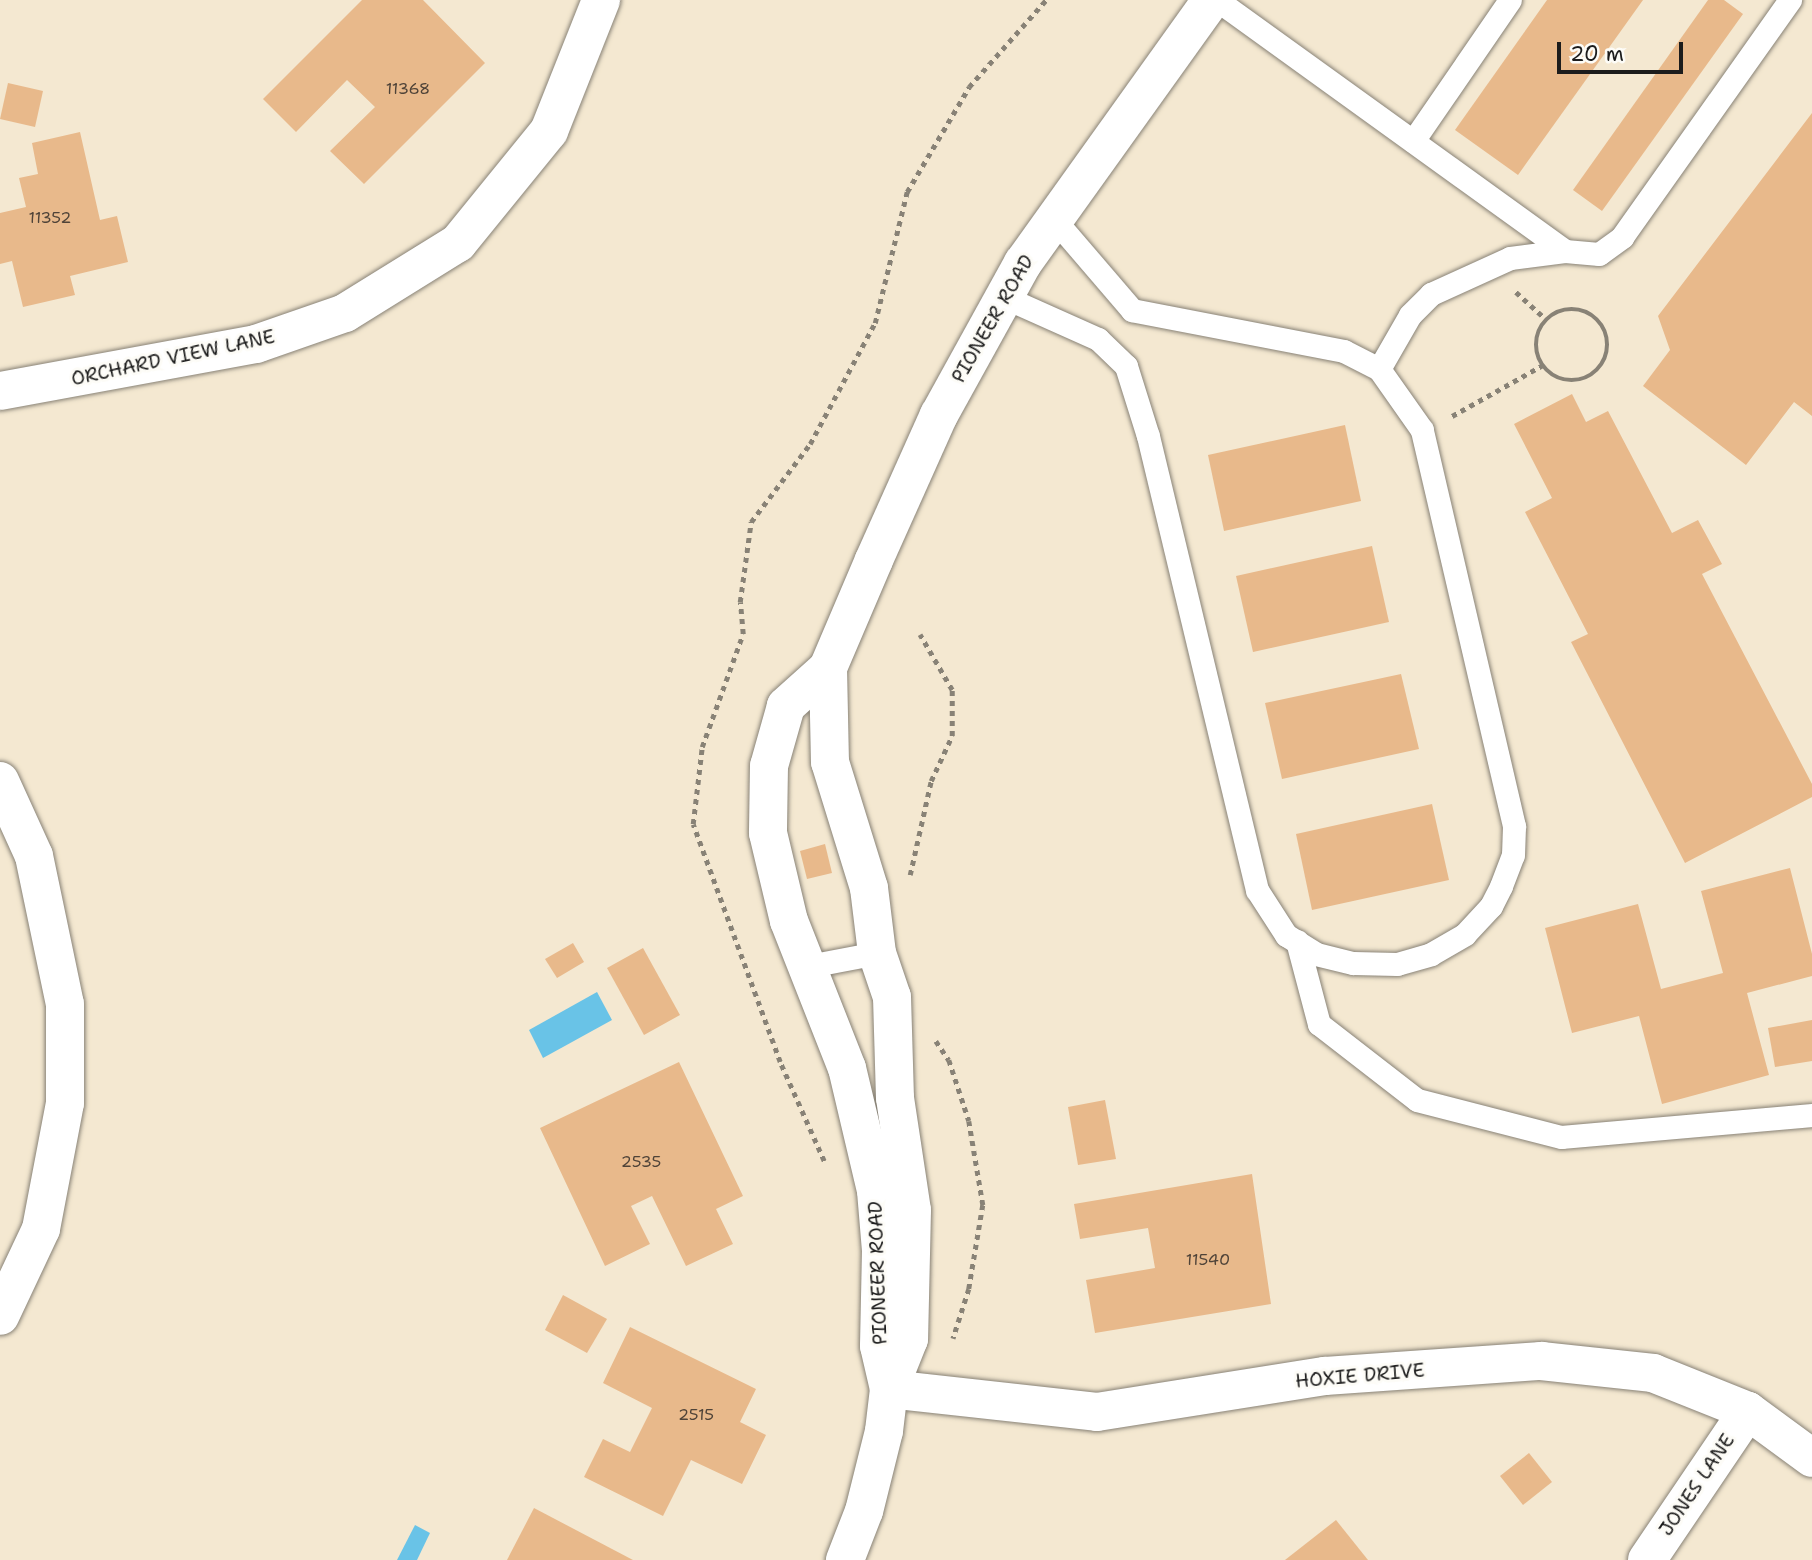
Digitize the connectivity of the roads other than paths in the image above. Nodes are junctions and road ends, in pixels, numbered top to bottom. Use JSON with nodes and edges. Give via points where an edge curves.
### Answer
{"nodes":[{"id":1,"x":601,"y":0,"type":"edge"},
{"id":2,"x":1212,"y":0,"type":"edge"},
{"id":3,"x":1217,"y":0,"type":"edge"},
{"id":4,"x":1510,"y":0,"type":"edge"},
{"id":5,"x":1790,"y":0,"type":"edge"},
{"id":6,"x":1413,"y":141,"type":"junction"},
{"id":7,"x":1054,"y":219,"type":"junction"},
{"id":8,"x":1565,"y":251,"type":"junction"},
{"id":9,"x":1004,"y":298,"type":"junction"},
{"id":10,"x":1379,"y":369,"type":"junction"},
{"id":11,"x":0,"y":391,"type":"edge"},
{"id":12,"x":828,"y":668,"type":"junction"},
{"id":13,"x":0,"y":780,"type":"edge"},
{"id":14,"x":1297,"y":941,"type":"junction"},
{"id":15,"x":877,"y":953,"type":"junction"},
{"id":16,"x":810,"y":966,"type":"junction"},
{"id":17,"x":1812,"y":1115,"type":"edge"},
{"id":18,"x":0,"y":1317,"type":"edge"},
{"id":19,"x":889,"y":1389,"type":"junction"},
{"id":20,"x":1748,"y":1411,"type":"junction"},
{"id":21,"x":1812,"y":1458,"type":"edge"},
{"id":22,"x":845,"y":1560,"type":"edge"},
{"id":23,"x":1647,"y":1560,"type":"edge"}],
"edges":[{"from":1,"to":11,"type":"street","name":"ORCHARD VIEW LANE","via":[[549,131],[458,243],[345,313],[256,344]]},
{"from":2,"to":7,"type":"street","name":"PIONEER ROAD"},
{"from":3,"to":6,"type":"lane"},
{"from":4,"to":6,"type":"lane"},
{"from":5,"to":8,"type":"lane","via":[[1622,237],[1599,254]]},
{"from":6,"to":8,"type":"lane"},
{"from":7,"to":9,"type":"street","name":"PIONEER ROAD"},
{"from":7,"to":10,"type":"lane","via":[[1132,310],[1309,341],[1344,351]]},
{"from":8,"to":10,"type":"lane","via":[[1510,258],[1431,294],[1410,315]]},
{"from":9,"to":12,"type":"street","name":"PIONEER ROAD","via":[[939,415]]},
{"from":9,"to":14,"type":"lane","via":[[1098,339],[1126,366],[1148,436],[1257,890],[1286,935]]},
{"from":10,"to":14,"type":"lane","via":[[1422,430],[1514,826],[1513,855],[1491,906],[1465,934],[1431,954],[1397,964],[1353,963],[1316,954]]},
{"from":12,"to":15,"type":"street","name":"PIONEER ROAD","via":[[830,762],[869,888]]},
{"from":12,"to":16,"type":"street","name":"PIONEER ROAD","via":[[786,706],[769,766],[768,833],[776,879]]},
{"from":13,"to":18,"type":"street","via":[[34,856],[65,1004],[65,1102],[41,1229]]},
{"from":14,"to":17,"type":"lane","via":[[1319,1024],[1417,1100],[1561,1137]]},
{"from":15,"to":16,"type":"lane"},
{"from":15,"to":19,"type":"street","name":"PIONEER ROAD","via":[[892,997],[895,1098],[912,1210],[909,1339]]},
{"from":16,"to":19,"type":"street","name":"PIONEER ROAD","via":[[847,1068],[876,1191],[881,1250],[879,1346]]},
{"from":19,"to":20,"type":"street","name":"HOXIE DRIVE","via":[[1097,1412],[1325,1376],[1541,1361],[1653,1373]]},
{"from":19,"to":22,"type":"street","via":[[864,1511]]},
{"from":20,"to":21,"type":"street","name":"HOXIE DRIVE"},
{"from":20,"to":23,"type":"street","name":"JONES LANE"}]}
